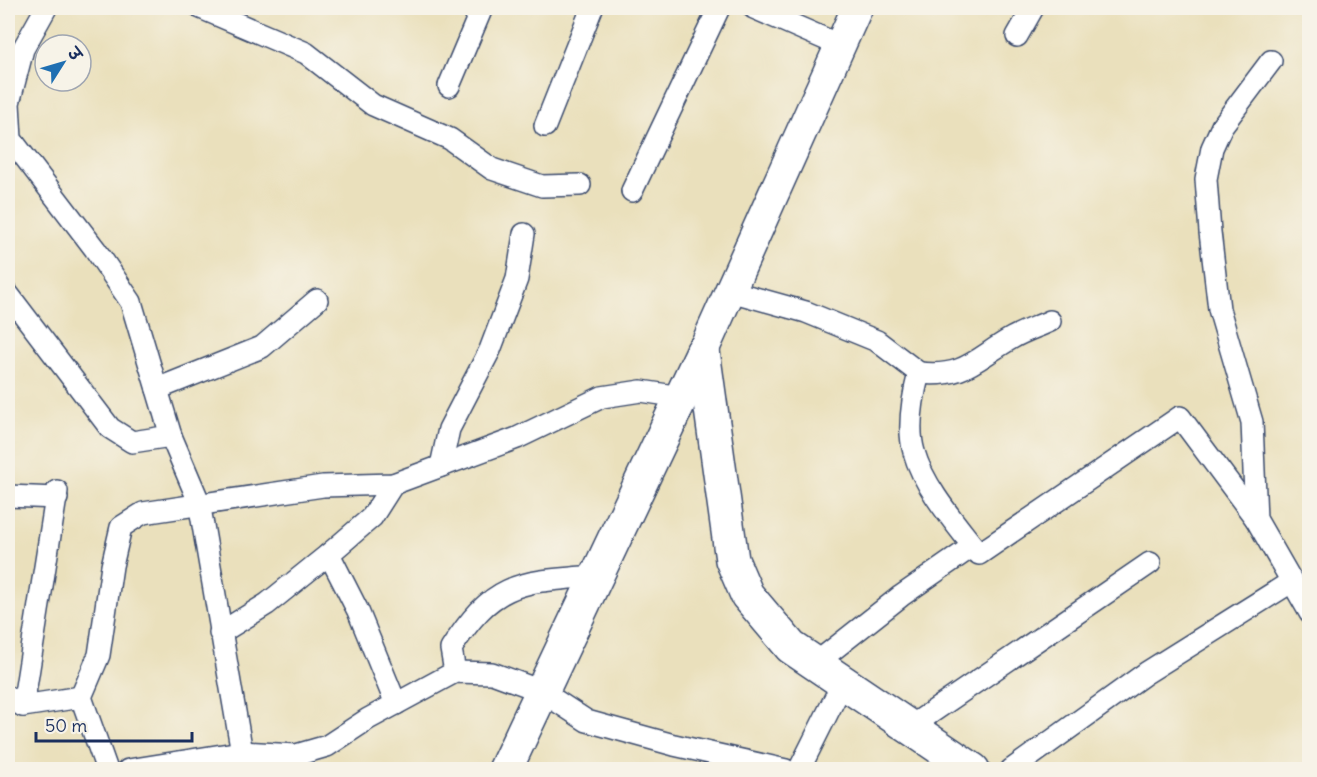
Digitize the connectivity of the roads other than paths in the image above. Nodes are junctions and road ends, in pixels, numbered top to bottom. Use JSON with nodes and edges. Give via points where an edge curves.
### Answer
{"nodes":[{"id":1,"x":46,"y":8,"type":"edge"},
{"id":2,"x":201,"y":8,"type":"edge"},
{"id":3,"x":482,"y":8,"type":"edge"},
{"id":4,"x":592,"y":8,"type":"edge"},
{"id":5,"x":719,"y":8,"type":"edge"},
{"id":6,"x":754,"y":8,"type":"edge"},
{"id":7,"x":857,"y":8,"type":"edge"},
{"id":8,"x":1033,"y":8,"type":"edge"},
{"id":9,"x":1017,"y":36,"type":"dead end"},
{"id":10,"x":839,"y":45,"type":"junction"},
{"id":11,"x":1272,"y":61,"type":"dead end"},
{"id":12,"x":449,"y":86,"type":"dead end"},
{"id":13,"x":8,"y":103,"type":"edge"},
{"id":14,"x":545,"y":126,"type":"dead end"},
{"id":15,"x":580,"y":185,"type":"dead end"},
{"id":16,"x":632,"y":191,"type":"dead end"},
{"id":17,"x":524,"y":234,"type":"dead end"},
{"id":18,"x":730,"y":291,"type":"junction"},
{"id":19,"x":8,"y":294,"type":"edge"},
{"id":20,"x":317,"y":300,"type":"dead end"},
{"id":21,"x":1050,"y":321,"type":"dead end"},
{"id":22,"x":703,"y":351,"type":"junction"},
{"id":23,"x":920,"y":373,"type":"junction"},
{"id":24,"x":157,"y":389,"type":"junction"},
{"id":25,"x":681,"y":397,"type":"junction"},
{"id":26,"x":663,"y":435,"type":"junction"},
{"id":27,"x":171,"y":436,"type":"junction"},
{"id":28,"x":718,"y":451,"type":"junction"},
{"id":29,"x":441,"y":466,"type":"junction"},
{"id":30,"x":393,"y":484,"type":"junction"},
{"id":31,"x":8,"y":496,"type":"edge"},
{"id":32,"x":199,"y":502,"type":"junction"},
{"id":33,"x":1256,"y":519,"type":"junction"},
{"id":34,"x":973,"y":546,"type":"junction"},
{"id":35,"x":329,"y":554,"type":"junction"},
{"id":36,"x":1150,"y":563,"type":"dead end"},
{"id":37,"x":596,"y":576,"type":"junction"},
{"id":38,"x":1291,"y":582,"type":"junction"},
{"id":39,"x":1310,"y":613,"type":"edge"},
{"id":40,"x":220,"y":633,"type":"junction"},
{"id":41,"x":816,"y":663,"type":"junction"},
{"id":42,"x":454,"y":672,"type":"junction"},
{"id":43,"x":843,"y":682,"type":"junction"},
{"id":44,"x":541,"y":691,"type":"junction"},
{"id":45,"x":81,"y":697,"type":"junction"},
{"id":46,"x":15,"y":701,"type":"edge"},
{"id":47,"x":396,"y":704,"type":"junction"},
{"id":48,"x":910,"y":727,"type":"junction"},
{"id":49,"x":243,"y":761,"type":"edge"},
{"id":50,"x":107,"y":770,"type":"edge"},
{"id":51,"x":129,"y":770,"type":"edge"},
{"id":52,"x":505,"y":770,"type":"edge"},
{"id":53,"x":786,"y":770,"type":"edge"},
{"id":54,"x":799,"y":770,"type":"edge"},
{"id":55,"x":973,"y":770,"type":"edge"},
{"id":56,"x":1011,"y":770,"type":"edge"}],
"edges":[{"from":1,"to":13,"type":"street","via":[[23,49]]},
{"from":2,"to":15,"type":"street","via":[[306,53],[374,105],[450,139],[492,169],[542,186]]},
{"from":3,"to":12,"type":"street"},
{"from":4,"to":14,"type":"street"},
{"from":5,"to":16,"type":"street"},
{"from":6,"to":10,"type":"street"},
{"from":7,"to":10,"type":"main road"},
{"from":8,"to":9,"type":"street"},
{"from":10,"to":18,"type":"main road"},
{"from":11,"to":33,"type":"street","via":[[1222,126],[1212,148],[1206,179],[1219,309],[1252,422]]},
{"from":13,"to":24,"type":"street","via":[[11,139],[131,302]]},
{"from":17,"to":29,"type":"street","via":[[517,279],[490,350],[449,429]]},
{"from":18,"to":22,"type":"main road"},
{"from":18,"to":23,"type":"street","via":[[806,312],[876,341]]},
{"from":19,"to":27,"type":"street","via":[[110,428],[132,442]]},
{"from":20,"to":24,"type":"street","via":[[262,347]]},
{"from":21,"to":23,"type":"street","via":[[1012,338],[961,370],[941,375]]},
{"from":22,"to":25,"type":"main road"},
{"from":22,"to":28,"type":"main road"},
{"from":23,"to":34,"type":"street","via":[[911,400],[914,451],[937,498]]},
{"from":24,"to":27,"type":"street"},
{"from":25,"to":26,"type":"main road"},
{"from":25,"to":29,"type":"street","via":[[641,391],[602,397],[517,438]]},
{"from":26,"to":28,"type":"main road","via":[[683,433]]},
{"from":26,"to":37,"type":"main road"},
{"from":27,"to":32,"type":"street"},
{"from":28,"to":41,"type":"main road","via":[[732,560],[747,595],[791,647]]},
{"from":29,"to":30,"type":"street"},
{"from":30,"to":32,"type":"street","via":[[323,486]]},
{"from":30,"to":35,"type":"street","via":[[372,517]]},
{"from":31,"to":46,"type":"street","via":[[57,495]]},
{"from":32,"to":40,"type":"street"},
{"from":32,"to":45,"type":"street","via":[[142,513],[121,527],[99,655]]},
{"from":33,"to":34,"type":"street","via":[[1180,417],[979,554]]},
{"from":33,"to":38,"type":"street"},
{"from":34,"to":41,"type":"street"},
{"from":35,"to":40,"type":"street","via":[[267,603]]},
{"from":35,"to":47,"type":"street","via":[[358,611]]},
{"from":36,"to":48,"type":"street"},
{"from":37,"to":42,"type":"street","via":[[532,581],[485,604],[451,649]]},
{"from":37,"to":44,"type":"main road"},
{"from":38,"to":39,"type":"street"},
{"from":38,"to":56,"type":"street","via":[[1146,673]]},
{"from":40,"to":49,"type":"street"},
{"from":41,"to":43,"type":"main road"},
{"from":42,"to":44,"type":"street","via":[[492,673]]},
{"from":42,"to":47,"type":"street"},
{"from":43,"to":48,"type":"main road"},
{"from":43,"to":54,"type":"street"},
{"from":44,"to":52,"type":"main road"},
{"from":44,"to":53,"type":"street","via":[[587,721]]},
{"from":45,"to":46,"type":"street"},
{"from":45,"to":50,"type":"street"},
{"from":47,"to":49,"type":"street","via":[[327,746],[296,755]]},
{"from":48,"to":55,"type":"main road"},
{"from":49,"to":51,"type":"street"}]}
